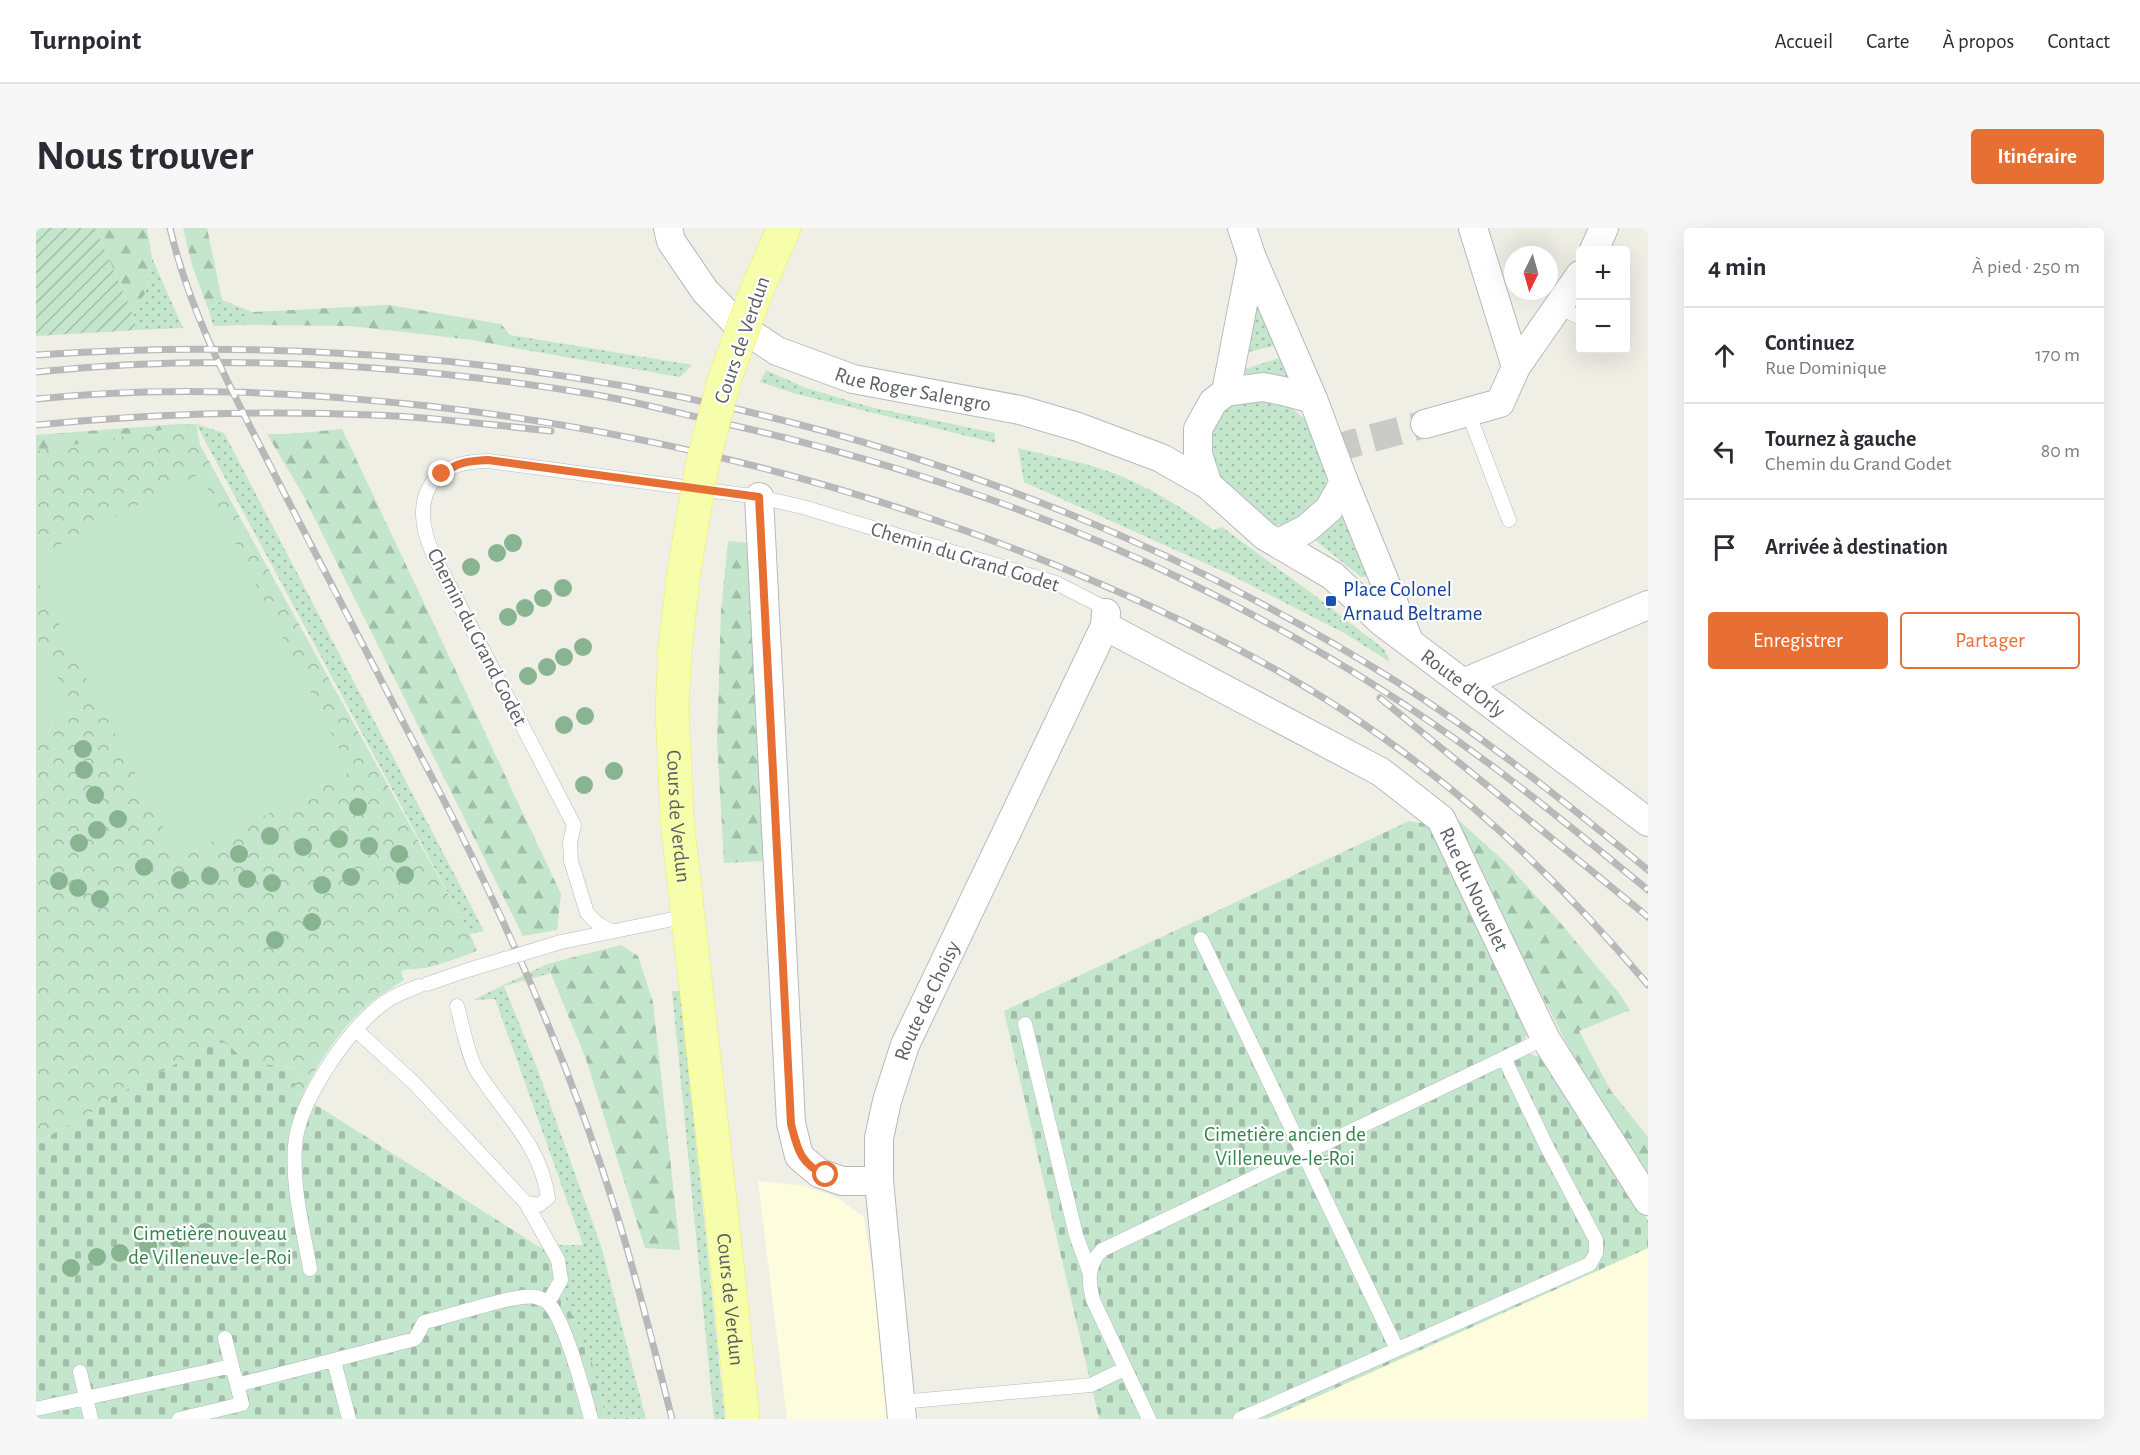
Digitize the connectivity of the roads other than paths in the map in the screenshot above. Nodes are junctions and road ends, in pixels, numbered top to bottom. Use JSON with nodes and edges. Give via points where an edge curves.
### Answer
{"nodes":[{"id":1,"x":668,"y":228,"type":"edge"},
{"id":2,"x":784,"y":228,"type":"edge"},
{"id":3,"x":1242,"y":228,"type":"edge"},
{"id":4,"x":1473,"y":228,"type":"edge"},
{"id":5,"x":1604,"y":228,"type":"edge"},
{"id":6,"x":1596,"y":246,"type":"edge"},
{"id":7,"x":1252,"y":258,"type":"junction"},
{"id":8,"x":1576,"y":290,"type":"edge"},
{"id":9,"x":1569,"y":312,"type":"edge"},
{"id":10,"x":1516,"y":367,"type":"junction"},
{"id":11,"x":1226,"y":392,"type":"junction"},
{"id":12,"x":1312,"y":399,"type":"junction"},
{"id":13,"x":1468,"y":412,"type":"junction"},
{"id":14,"x":1425,"y":424,"type":"tunnel mouth"},
{"id":15,"x":1344,"y":482,"type":"junction"},
{"id":16,"x":1208,"y":485,"type":"junction"},
{"id":17,"x":759,"y":497,"type":"junction"},
{"id":18,"x":1509,"y":520,"type":"dead end"},
{"id":19,"x":1279,"y":543,"type":"junction"},
{"id":20,"x":1648,"y":605,"type":"edge"},
{"id":21,"x":1106,"y":620,"type":"junction"},
{"id":22,"x":1409,"y":641,"type":"junction"},
{"id":23,"x":1463,"y":683,"type":"junction"},
{"id":24,"x":1648,"y":822,"type":"edge"},
{"id":25,"x":688,"y":916,"type":"junction"},
{"id":26,"x":612,"y":931,"type":"junction"},
{"id":27,"x":1201,"y":939,"type":"dead end"},
{"id":28,"x":457,"y":1005,"type":"dead end"},
{"id":29,"x":1025,"y":1024,"type":"dead end"},
{"id":30,"x":356,"y":1030,"type":"junction"},
{"id":31,"x":1545,"y":1038,"type":"junction"},
{"id":32,"x":1504,"y":1058,"type":"junction"},
{"id":33,"x":1304,"y":1154,"type":"junction"},
{"id":34,"x":879,"y":1182,"type":"junction"},
{"id":35,"x":1648,"y":1201,"type":"edge"},
{"id":36,"x":526,"y":1203,"type":"junction"},
{"id":37,"x":310,"y":1269,"type":"dead end"},
{"id":38,"x":1089,"y":1271,"type":"junction"},
{"id":39,"x":548,"y":1303,"type":"junction"},
{"id":40,"x":225,"y":1338,"type":"dead end"},
{"id":41,"x":1397,"y":1349,"type":"junction"},
{"id":42,"x":334,"y":1361,"type":"junction"},
{"id":43,"x":232,"y":1366,"type":"junction"},
{"id":44,"x":1124,"y":1369,"type":"junction"},
{"id":45,"x":80,"y":1372,"type":"dead end"},
{"id":46,"x":237,"y":1385,"type":"junction"},
{"id":47,"x":86,"y":1398,"type":"junction"},
{"id":48,"x":36,"y":1409,"type":"edge"},
{"id":49,"x":901,"y":1410,"type":"edge"},
{"id":50,"x":91,"y":1419,"type":"edge"},
{"id":51,"x":179,"y":1419,"type":"edge"},
{"id":52,"x":349,"y":1419,"type":"edge"},
{"id":53,"x":591,"y":1419,"type":"edge"},
{"id":54,"x":743,"y":1419,"type":"edge"},
{"id":55,"x":1149,"y":1419,"type":"edge"},
{"id":56,"x":1240,"y":1419,"type":"edge"}],
"edges":[{"from":1,"to":16,"type":"street","name":"Rue Roger Salengro","via":[[672,241],[705,291],[738,326],[777,351],[853,379],[1020,410],[1078,427],[1161,458]]},
{"from":2,"to":25,"type":"main road","name":"Cours de Verdun","bridge":true,"via":[[724,381],[702,466],[684,570],[672,708],[677,819]]},
{"from":3,"to":7,"type":"street"},
{"from":4,"to":10,"type":"street"},
{"from":5,"to":6,"type":"street"},
{"from":7,"to":11,"type":"street"},
{"from":7,"to":12,"type":"street"},
{"from":8,"to":9,"type":"street"},
{"from":9,"to":10,"type":"street"},
{"from":10,"to":13,"type":"street","via":[[1500,403]]},
{"from":11,"to":12,"type":"street","via":[[1263,387]]},
{"from":11,"to":16,"type":"street","via":[[1213,402],[1198,429],[1198,454]]},
{"from":12,"to":15,"type":"street"},
{"from":13,"to":14,"type":"street"},
{"from":13,"to":18,"type":"lane"},
{"from":15,"to":19,"type":"street","via":[[1329,509],[1306,529]]},
{"from":15,"to":22,"type":"street"},
{"from":16,"to":19,"type":"street"},
{"from":17,"to":21,"type":"lane","name":"Chemin du Grand Godet","via":[[1056,583],[1103,607]]},
{"from":17,"to":26,"type":"lane","name":"Chemin du Grand Godet","via":[[488,460],[454,465],[432,482],[423,502],[422,520],[432,552],[574,825],[571,861],[587,914]]},
{"from":17,"to":34,"type":"street","via":[[791,1124],[799,1156],[819,1173],[842,1180]]},
{"from":19,"to":22,"type":"street","name":"Route d'Orly","via":[[1333,576],[1382,622]]},
{"from":20,"to":23,"type":"street"},
{"from":21,"to":31,"type":"street","name":"Rue du Nouvelet","via":[[1381,772],[1441,819]]},
{"from":21,"to":34,"type":"street","name":"Route de Choisy","via":[[905,1045],[879,1138]]},
{"from":22,"to":23,"type":"street","name":"Route d'Orly"},
{"from":23,"to":24,"type":"street","name":"Route d'Orly"},
{"from":25,"to":26,"type":"lane"},
{"from":25,"to":54,"type":"main road","name":"Cours de Verdun"},
{"from":26,"to":30,"type":"lane","bridge":true,"via":[[561,942],[395,995]]},
{"from":27,"to":33,"type":"lane"},
{"from":28,"to":36,"type":"lane","via":[[476,1069],[526,1138],[546,1178],[549,1198],[539,1205]]},
{"from":29,"to":38,"type":"lane","via":[[1076,1235]]},
{"from":30,"to":36,"type":"lane","via":[[414,1083]]},
{"from":30,"to":37,"type":"lane","via":[[307,1102],[295,1144],[295,1184]]},
{"from":31,"to":32,"type":"lane"},
{"from":31,"to":35,"type":"street","name":"Rue du Nouvelet"},
{"from":32,"to":33,"type":"lane"},
{"from":32,"to":41,"type":"lane","via":[[1596,1240],[1596,1253],[1590,1264]]},
{"from":33,"to":38,"type":"lane","via":[[1102,1250]]},
{"from":33,"to":41,"type":"lane"},
{"from":34,"to":49,"type":"street","name":"Route de Choisy"},
{"from":36,"to":39,"type":"lane","via":[[558,1260],[561,1280]]},
{"from":38,"to":44,"type":"lane","via":[[1093,1300]]},
{"from":39,"to":42,"type":"lane","via":[[536,1297],[518,1298],[424,1322],[415,1340]]},
{"from":39,"to":53,"type":"lane","via":[[581,1379]]},
{"from":40,"to":43,"type":"lane"},
{"from":41,"to":56,"type":"lane"},
{"from":42,"to":46,"type":"lane"},
{"from":42,"to":52,"type":"lane"},
{"from":43,"to":46,"type":"lane"},
{"from":43,"to":47,"type":"lane"},
{"from":44,"to":49,"type":"lane","via":[[1091,1385]]},
{"from":44,"to":55,"type":"lane"},
{"from":45,"to":47,"type":"lane"},
{"from":46,"to":51,"type":"lane","via":[[242,1404]]},
{"from":47,"to":48,"type":"lane"},
{"from":47,"to":50,"type":"lane"}]}
